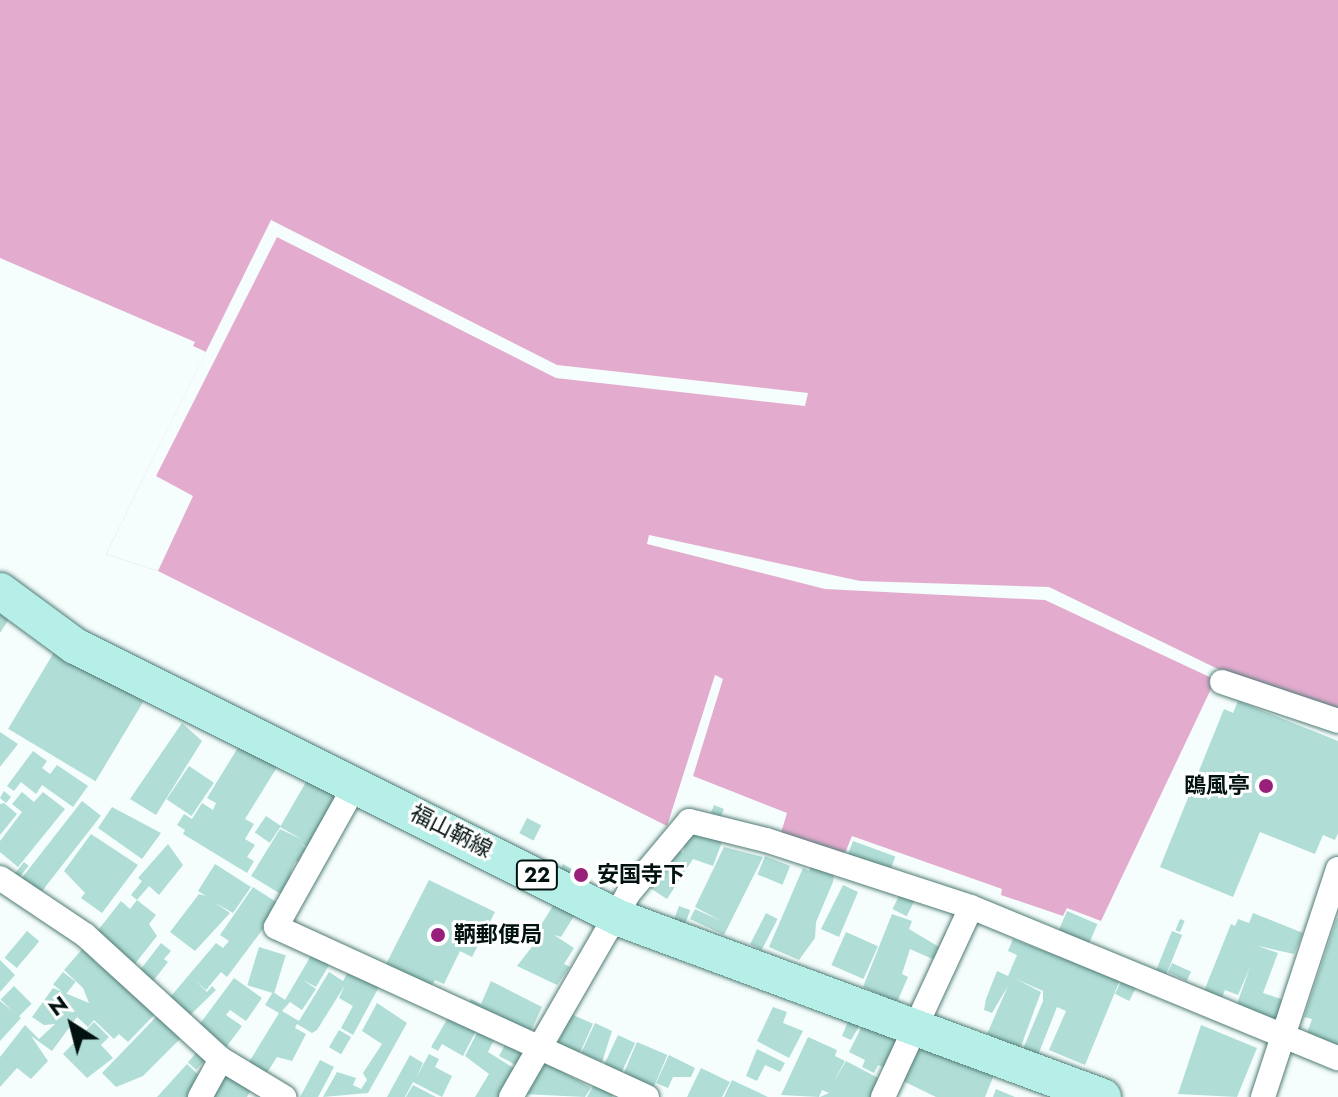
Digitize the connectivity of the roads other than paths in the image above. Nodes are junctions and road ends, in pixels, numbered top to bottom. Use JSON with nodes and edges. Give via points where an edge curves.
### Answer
{"nodes":[{"id":1,"x":0,"y":591,"type":"edge"},
{"id":2,"x":1222,"y":682,"type":"dead end"},
{"id":3,"x":1338,"y":721,"type":"edge"},
{"id":4,"x":357,"y":782,"type":"junction"},
{"id":5,"x":1338,"y":869,"type":"edge"},
{"id":6,"x":0,"y":878,"type":"edge"},
{"id":7,"x":971,"y":907,"type":"junction"},
{"id":8,"x":619,"y":918,"type":"junction"},
{"id":9,"x":919,"y":1025,"type":"junction"},
{"id":10,"x":1284,"y":1036,"type":"junction"},
{"id":11,"x":538,"y":1051,"type":"junction"},
{"id":12,"x":1338,"y":1058,"type":"edge"},
{"id":13,"x":221,"y":1059,"type":"junction"},
{"id":14,"x":200,"y":1097,"type":"edge"},
{"id":15,"x":284,"y":1097,"type":"edge"},
{"id":16,"x":511,"y":1097,"type":"edge"},
{"id":17,"x":647,"y":1097,"type":"edge"},
{"id":18,"x":883,"y":1097,"type":"edge"},
{"id":19,"x":1103,"y":1097,"type":"edge"},
{"id":20,"x":1263,"y":1097,"type":"edge"}],
"edges":[{"from":1,"to":4,"type":"main road","name":"福山鞆線","number":"22","via":[[75,646]]},
{"from":2,"to":3,"type":"street"},
{"from":4,"to":8,"type":"main road","name":"福山鞆線","number":"22"},
{"from":4,"to":11,"type":"street","via":[[276,927]]},
{"from":5,"to":10,"type":"street"},
{"from":6,"to":13,"type":"street","via":[[85,935]]},
{"from":7,"to":8,"type":"street","via":[[766,840],[689,821],[628,894]]},
{"from":7,"to":9,"type":"street"},
{"from":7,"to":10,"type":"street"},
{"from":8,"to":9,"type":"main road","name":"福山鞆線","number":"22"},
{"from":8,"to":11,"type":"street"},
{"from":9,"to":18,"type":"street"},
{"from":9,"to":19,"type":"main road","name":"福山鞆線","number":"22"},
{"from":10,"to":12,"type":"street"},
{"from":10,"to":20,"type":"street"},
{"from":11,"to":16,"type":"street"},
{"from":11,"to":17,"type":"street"},
{"from":13,"to":14,"type":"street"},
{"from":13,"to":15,"type":"street"}]}
